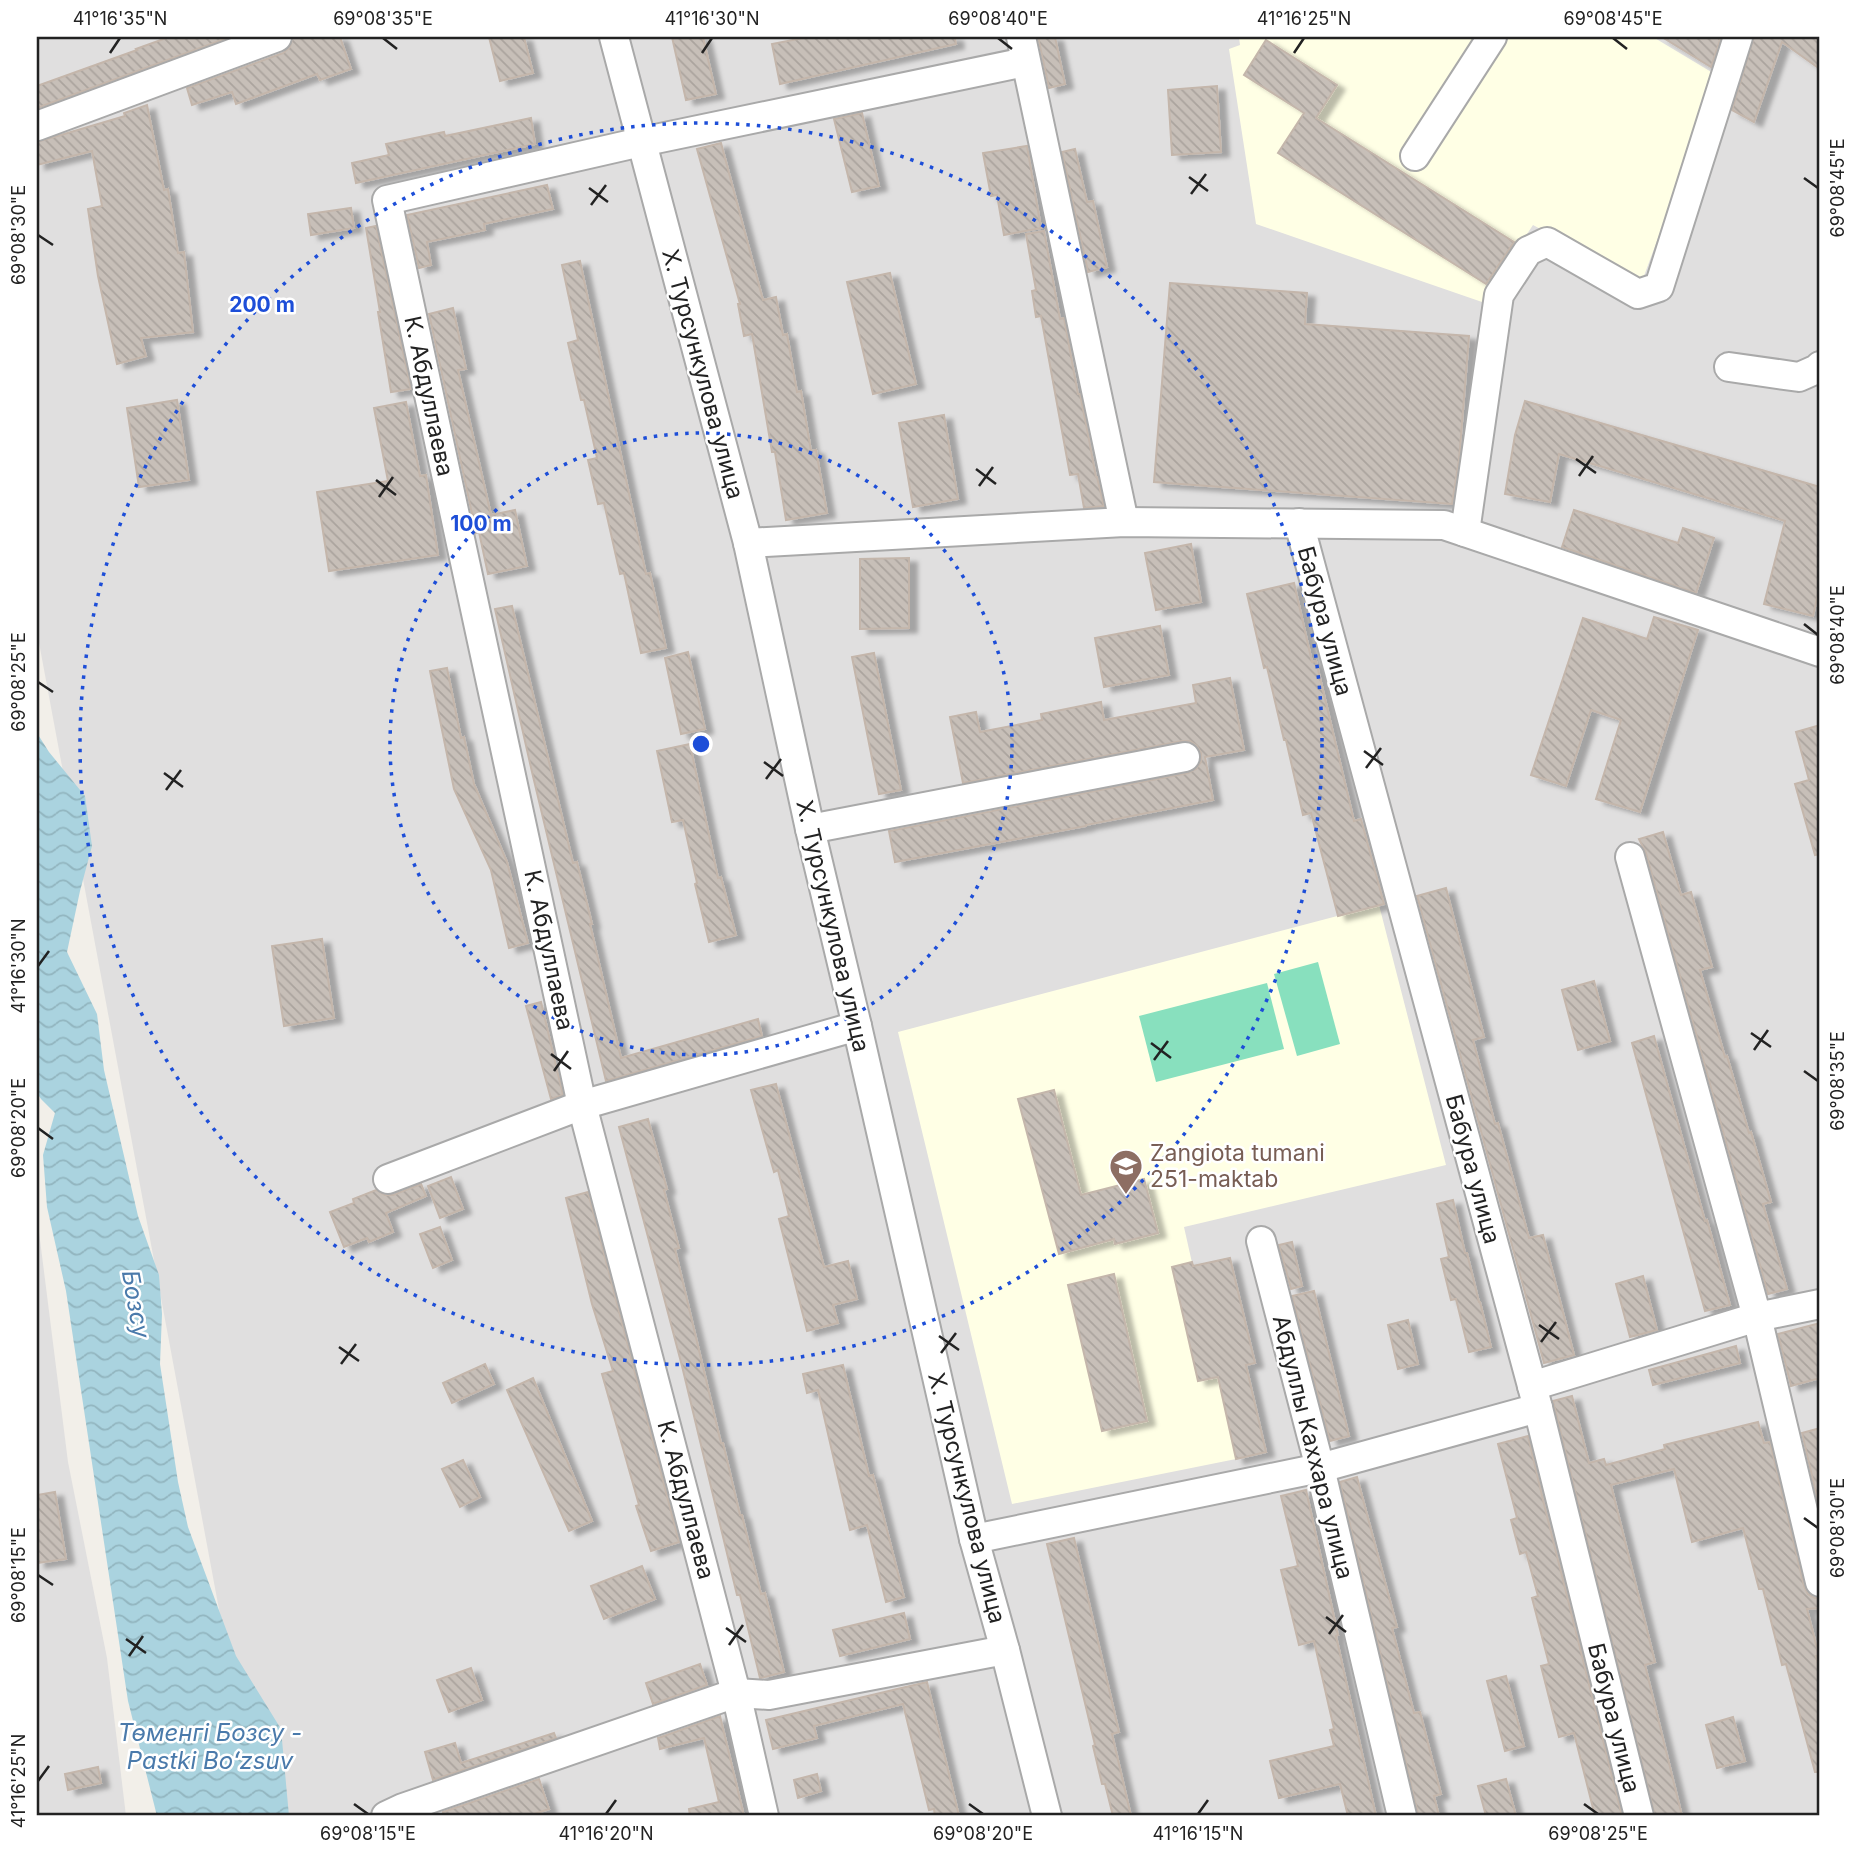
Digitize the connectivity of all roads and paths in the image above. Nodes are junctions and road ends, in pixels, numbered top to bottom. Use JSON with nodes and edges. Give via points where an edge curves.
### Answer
{"nodes":[{"id":1,"x":277,"y":37,"type":"edge"},
{"id":2,"x":614,"y":37,"type":"edge"},
{"id":3,"x":1492,"y":37,"type":"edge"},
{"id":4,"x":1738,"y":37,"type":"edge"},
{"id":5,"x":1023,"y":49,"type":"edge"},
{"id":6,"x":37,"y":126,"type":"edge"},
{"id":7,"x":641,"y":142,"type":"junction"},
{"id":8,"x":1415,"y":156,"type":"dead end"},
{"id":9,"x":1820,"y":366,"type":"edge"},
{"id":10,"x":1729,"y":367,"type":"dead end"},
{"id":11,"x":1124,"y":522,"type":"junction"},
{"id":12,"x":1299,"y":523,"type":"junction"},
{"id":13,"x":1465,"y":532,"type":"junction"},
{"id":14,"x":748,"y":543,"type":"junction"},
{"id":15,"x":1820,"y":652,"type":"edge"},
{"id":16,"x":1185,"y":757,"type":"dead end"},
{"id":17,"x":810,"y":829,"type":"junction"},
{"id":18,"x":1630,"y":857,"type":"dead end"},
{"id":19,"x":857,"y":1027,"type":"junction"},
{"id":20,"x":582,"y":1105,"type":"junction"},
{"id":21,"x":388,"y":1179,"type":"dead end"},
{"id":22,"x":1261,"y":1241,"type":"dead end"},
{"id":23,"x":1820,"y":1304,"type":"edge"},
{"id":24,"x":1757,"y":1317,"type":"junction"},
{"id":25,"x":1535,"y":1397,"type":"junction"},
{"id":26,"x":1320,"y":1468,"type":"junction"},
{"id":27,"x":974,"y":1539,"type":"junction"},
{"id":28,"x":1820,"y":1582,"type":"edge"},
{"id":29,"x":1005,"y":1650,"type":"junction"},
{"id":30,"x":736,"y":1693,"type":"junction"},
{"id":31,"x":386,"y":1816,"type":"edge"},
{"id":32,"x":764,"y":1816,"type":"edge"},
{"id":33,"x":1047,"y":1816,"type":"edge"},
{"id":34,"x":1402,"y":1816,"type":"edge"},
{"id":35,"x":1639,"y":1816,"type":"edge"}],
"edges":[{"from":1,"to":6,"type":"street"},
{"from":2,"to":7,"type":"street","name":"Х. Турсункулова улица"},
{"from":3,"to":8,"type":"street"},
{"from":4,"to":13,"type":"street","via":[[1659,287],[1637,294],[1547,242],[1528,251],[1499,295]]},
{"from":5,"to":7,"type":"street"},
{"from":5,"to":11,"type":"street"},
{"from":7,"to":14,"type":"street","name":"Х. Турсункулова улица"},
{"from":7,"to":20,"type":"street","name":"К. Абдуллаева","via":[[387,200]]},
{"from":9,"to":10,"type":"street","via":[[1799,377]]},
{"from":11,"to":12,"type":"street"},
{"from":11,"to":14,"type":"street"},
{"from":12,"to":13,"type":"street","via":[[1444,525]]},
{"from":12,"to":25,"type":"street","name":"Бабура улица"},
{"from":13,"to":15,"type":"street"},
{"from":14,"to":17,"type":"street","name":"Х. Турсункулова улица"},
{"from":16,"to":17,"type":"street"},
{"from":17,"to":19,"type":"street","name":"Х. Турсункулова улица"},
{"from":18,"to":24,"type":"street"},
{"from":19,"to":20,"type":"street"},
{"from":19,"to":27,"type":"street","name":"Х. Турсункулова улица"},
{"from":20,"to":21,"type":"street"},
{"from":20,"to":30,"type":"street","name":"К. Абдуллаева"},
{"from":22,"to":26,"type":"street","name":"Абдуллы Каххара улица"},
{"from":23,"to":24,"type":"street"},
{"from":24,"to":25,"type":"street"},
{"from":24,"to":28,"type":"street"},
{"from":25,"to":26,"type":"street"},
{"from":25,"to":35,"type":"street","name":"Бабура улица"},
{"from":26,"to":27,"type":"street"},
{"from":26,"to":34,"type":"street","name":"Абдуллы Каххара улица"},
{"from":27,"to":29,"type":"street","name":"Х. Турсункулова улица"},
{"from":29,"to":30,"type":"street","via":[[769,1695]]},
{"from":29,"to":33,"type":"street","name":"Х. Турсункулова улица"},
{"from":30,"to":31,"type":"street"},
{"from":30,"to":32,"type":"street","name":"К. Абдуллаева"}]}
